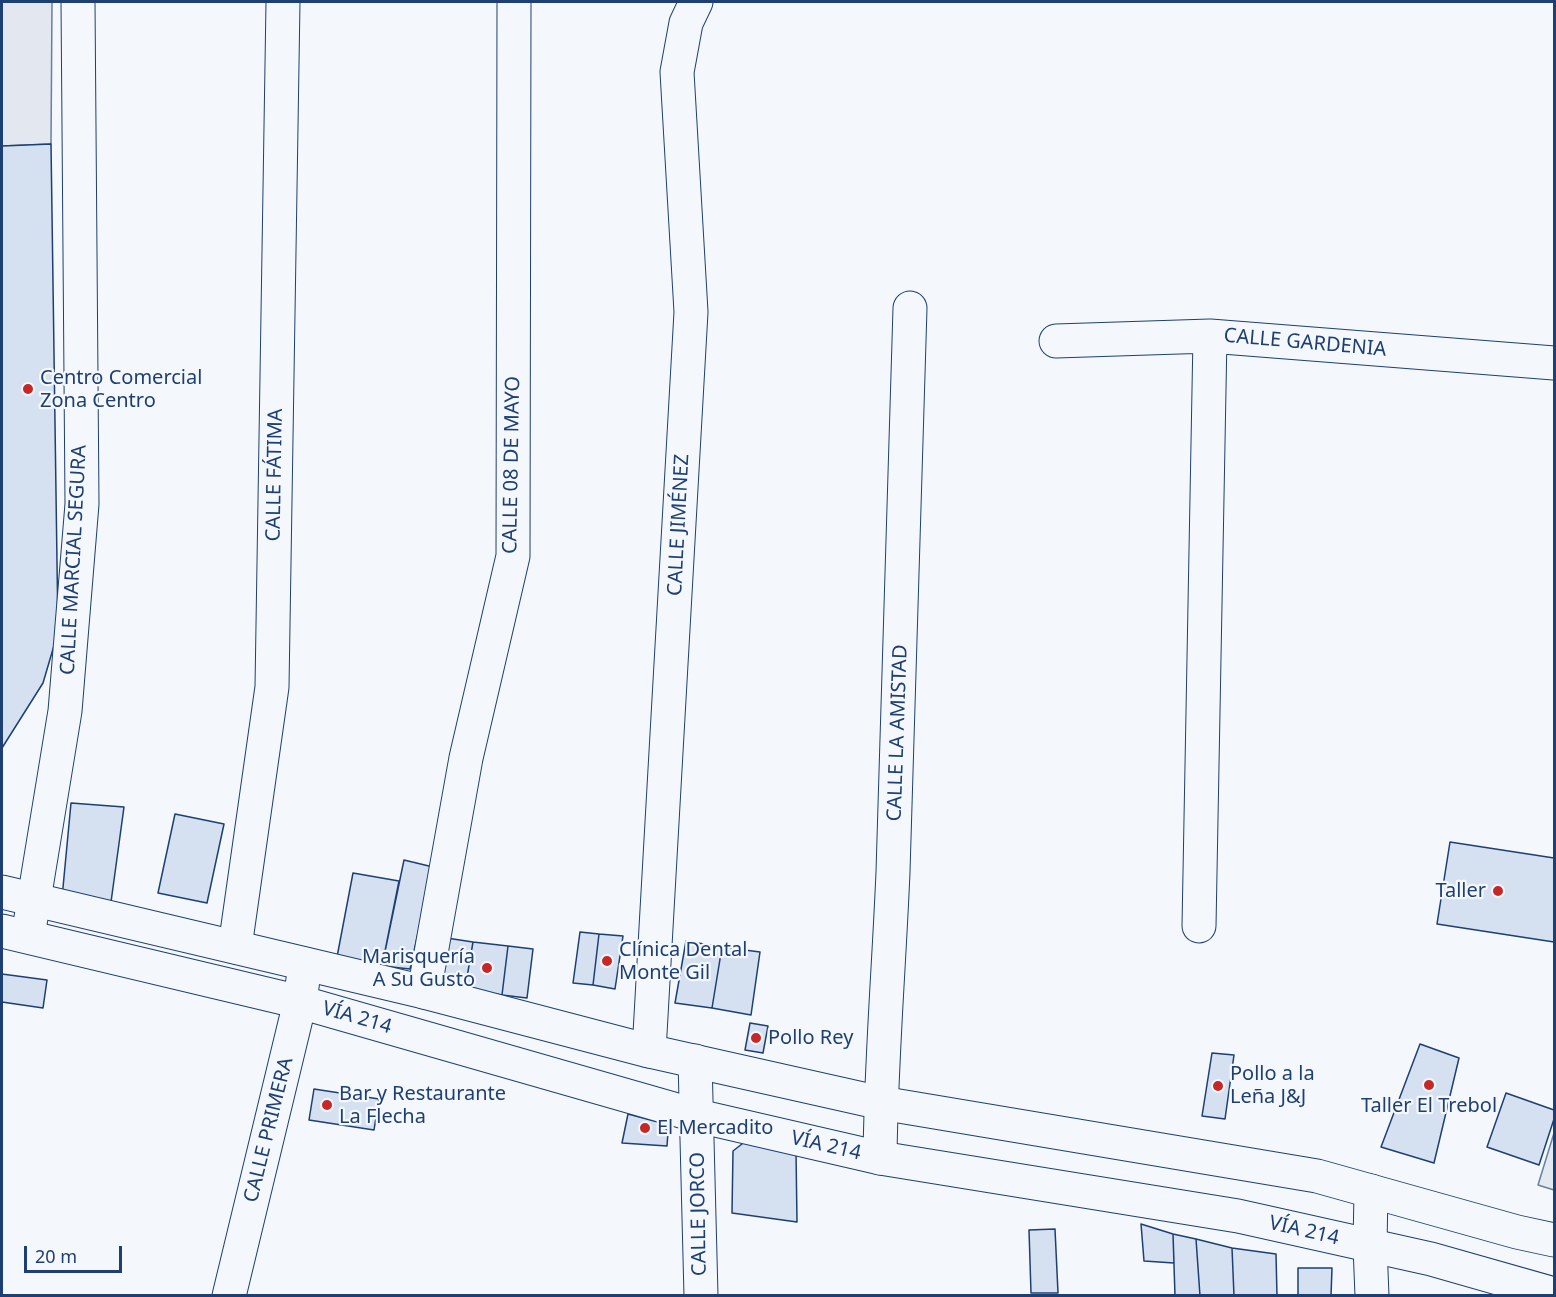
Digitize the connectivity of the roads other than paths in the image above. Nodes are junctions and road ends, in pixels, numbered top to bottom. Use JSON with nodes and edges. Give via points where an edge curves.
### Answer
{"nodes":[{"id":1,"x":78,"y":2,"type":"edge"},
{"id":2,"x":283,"y":2,"type":"edge"},
{"id":3,"x":514,"y":2,"type":"edge"},
{"id":4,"x":696,"y":2,"type":"edge"},
{"id":5,"x":910,"y":309,"type":"dead end"},
{"id":6,"x":1210,"y":336,"type":"junction"},
{"id":7,"x":1056,"y":341,"type":"dead end"},
{"id":8,"x":1554,"y":363,"type":"edge"},
{"id":9,"x":2,"y":892,"type":"edge"},
{"id":10,"x":34,"y":899,"type":"junction"},
{"id":11,"x":1199,"y":926,"type":"dead end"},
{"id":12,"x":15,"y":934,"type":"edge"},
{"id":13,"x":235,"y":946,"type":"junction"},
{"id":14,"x":305,"y":964,"type":"junction"},
{"id":15,"x":424,"y":992,"type":"junction"},
{"id":16,"x":300,"y":1002,"type":"junction"},
{"id":17,"x":649,"y":1051,"type":"junction"},
{"id":18,"x":695,"y":1061,"type":"junction"},
{"id":19,"x":881,"y":1103,"type":"junction"},
{"id":20,"x":698,"y":1116,"type":"junction"},
{"id":21,"x":880,"y":1158,"type":"junction"},
{"id":22,"x":1371,"y":1191,"type":"junction"},
{"id":23,"x":1554,"y":1240,"type":"edge"},
{"id":24,"x":1370,"y":1246,"type":"junction"},
{"id":25,"x":1554,"y":1293,"type":"edge"},
{"id":26,"x":229,"y":1296,"type":"edge"},
{"id":27,"x":701,"y":1296,"type":"edge"},
{"id":28,"x":1372,"y":1296,"type":"edge"}],
"edges":[{"from":1,"to":10,"type":"street","name":"CALLE MARCIAL SEGURA","via":[[81,504],[65,711]]},
{"from":2,"to":13,"type":"street","name":"CALLE FÁTIMA","via":[[272,687]]},
{"from":3,"to":15,"type":"street","name":"CALLE 08 DE MAYO","via":[[513,556],[466,758]]},
{"from":4,"to":17,"type":"street","name":"CALLE JIMÉNEZ","via":[[686,23],[677,72],[691,312]]},
{"from":5,"to":19,"type":"street","name":"CALLE LA AMISTAD","via":[[903,615]]},
{"from":6,"to":7,"type":"street","name":"CALLE GARDENIA"},
{"from":6,"to":8,"type":"street","name":"CALLE GARDENIA"},
{"from":6,"to":11,"type":"street"},
{"from":9,"to":10,"type":"street","name":"VÍA 214"},
{"from":10,"to":12,"type":"street","name":"CALLE MARCIAL SEGURA"},
{"from":10,"to":13,"type":"street","name":"VÍA 214"},
{"from":12,"to":16,"type":"street","name":"VÍA 214"},
{"from":13,"to":14,"type":"street","name":"VÍA 214"},
{"from":14,"to":15,"type":"street","name":"VÍA 214"},
{"from":14,"to":16,"type":"street","name":"CALLE PRIMERA"},
{"from":15,"to":17,"type":"street","name":"VÍA 214"},
{"from":16,"to":20,"type":"street","name":"VÍA 214"},
{"from":16,"to":26,"type":"street","name":"CALLE PRIMERA"},
{"from":17,"to":18,"type":"street","name":"VÍA 214"},
{"from":18,"to":19,"type":"street","name":"VÍA 214"},
{"from":18,"to":20,"type":"street","name":"CALLE JORCO"},
{"from":19,"to":21,"type":"street","name":"CALLE LA AMISTAD"},
{"from":19,"to":22,"type":"street","name":"VÍA 214","via":[[1317,1176]]},
{"from":20,"to":21,"type":"street","name":"VÍA 214"},
{"from":20,"to":27,"type":"street","name":"CALLE JORCO"},
{"from":21,"to":24,"type":"street","name":"VÍA 214","via":[[1238,1216]]},
{"from":22,"to":23,"type":"street","name":"VÍA 214"},
{"from":22,"to":24,"type":"street"},
{"from":24,"to":25,"type":"street","name":"VÍA 214"},
{"from":24,"to":28,"type":"street"}]}
